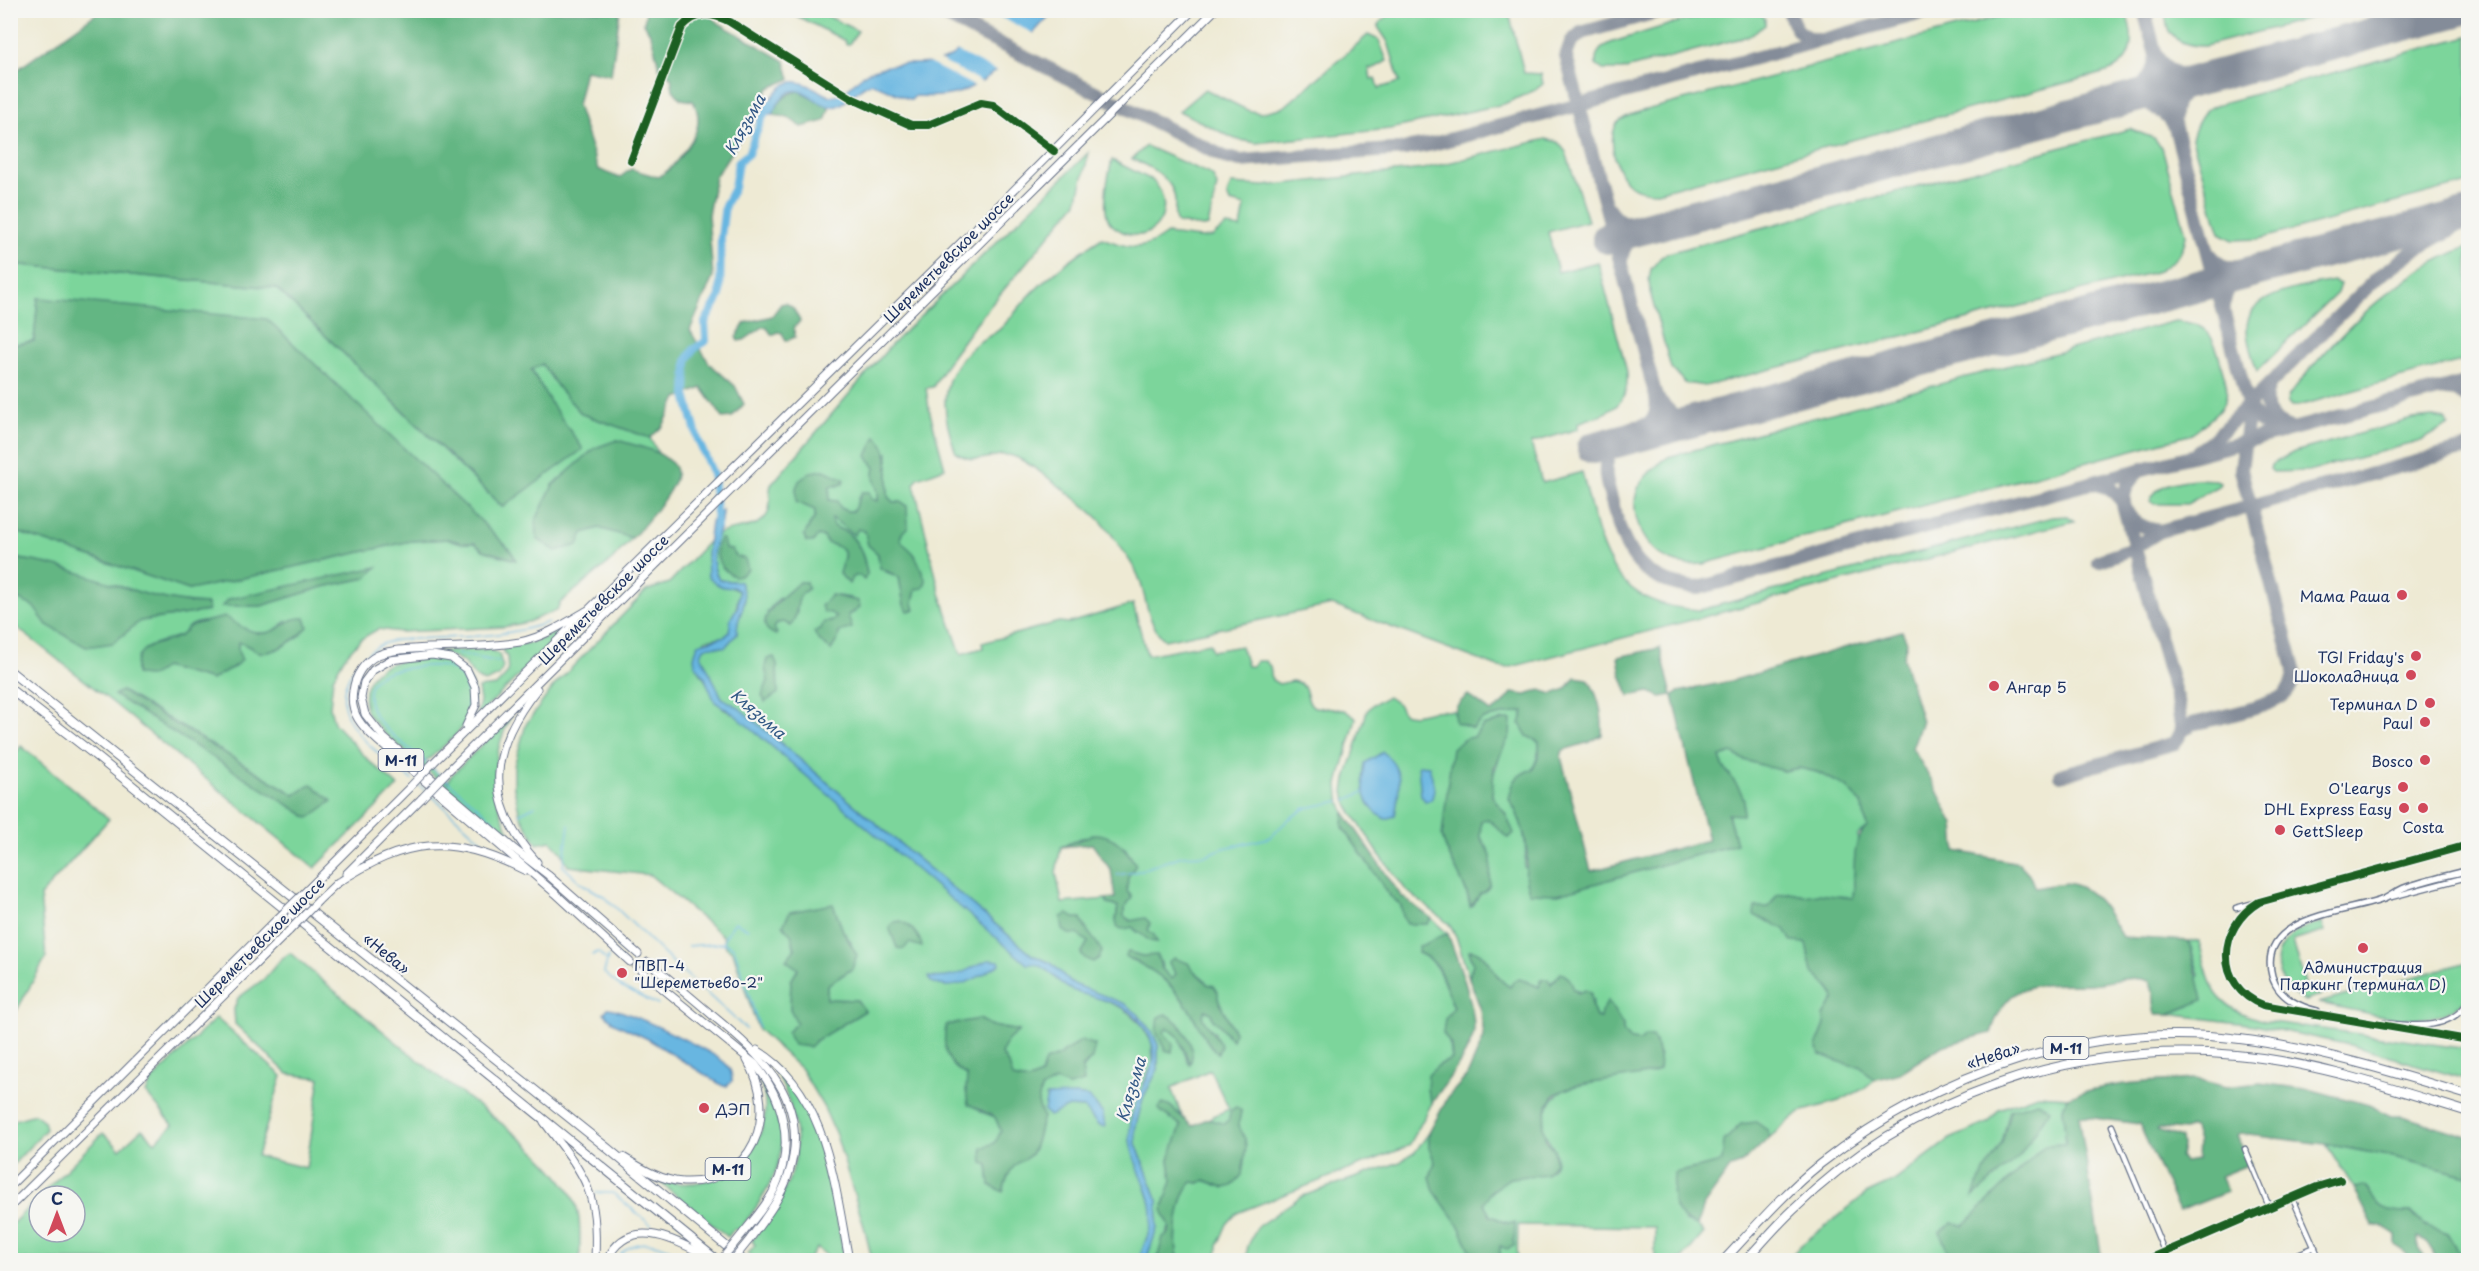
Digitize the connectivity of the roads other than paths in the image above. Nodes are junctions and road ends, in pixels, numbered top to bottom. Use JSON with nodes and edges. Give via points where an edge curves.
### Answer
{"nodes":[{"id":1,"x":1193,"y":10,"type":"edge"},
{"id":2,"x":1215,"y":10,"type":"edge"},
{"id":3,"x":1053,"y":151,"type":"junction"},
{"id":4,"x":631,"y":161,"type":"dead end"},
{"id":5,"x":992,"y":212,"type":"junction"},
{"id":6,"x":1003,"y":222,"type":"junction"},
{"id":7,"x":596,"y":605,"type":"junction"},
{"id":8,"x":553,"y":669,"type":"junction"},
{"id":9,"x":10,"y":671,"type":"edge"},
{"id":10,"x":10,"y":689,"type":"edge"},
{"id":11,"x":454,"y":743,"type":"junction"},
{"id":12,"x":2469,"y":845,"type":"edge"},
{"id":13,"x":548,"y":875,"type":"junction"},
{"id":14,"x":2463,"y":875,"type":"dead end"},
{"id":15,"x":536,"y":877,"type":"junction"},
{"id":16,"x":336,"y":884,"type":"junction"},
{"id":17,"x":2267,"y":899,"type":"junction"},
{"id":18,"x":2236,"y":908,"type":"dead end"},
{"id":19,"x":638,"y":954,"type":"dead end"},
{"id":20,"x":630,"y":962,"type":"tunnel mouth"},
{"id":21,"x":648,"y":962,"type":"dead end"},
{"id":22,"x":641,"y":970,"type":"tunnel mouth"},
{"id":23,"x":2469,"y":1002,"type":"edge"},
{"id":24,"x":2342,"y":1017,"type":"junction"},
{"id":25,"x":2376,"y":1022,"type":"junction"},
{"id":26,"x":2469,"y":1040,"type":"edge"},
{"id":27,"x":747,"y":1044,"type":"junction"},
{"id":28,"x":743,"y":1053,"type":"junction"},
{"id":29,"x":2469,"y":1095,"type":"edge"},
{"id":30,"x":2469,"y":1112,"type":"edge"},
{"id":31,"x":537,"y":1113,"type":"junction"},
{"id":32,"x":2112,"y":1126,"type":"dead end"},
{"id":33,"x":606,"y":1147,"type":"junction"},
{"id":34,"x":2245,"y":1149,"type":"dead end"},
{"id":35,"x":2340,"y":1180,"type":"dead end"},
{"id":36,"x":10,"y":1186,"type":"edge"},
{"id":37,"x":2293,"y":1199,"type":"junction"},
{"id":38,"x":10,"y":1207,"type":"edge"},
{"id":39,"x":2270,"y":1209,"type":"junction"},
{"id":40,"x":2315,"y":1248,"type":"junction"},
{"id":41,"x":2164,"y":1251,"type":"junction"},
{"id":42,"x":595,"y":1260,"type":"edge"},
{"id":43,"x":607,"y":1260,"type":"edge"},
{"id":44,"x":718,"y":1260,"type":"edge"},
{"id":45,"x":733,"y":1260,"type":"edge"},
{"id":46,"x":743,"y":1260,"type":"edge"},
{"id":47,"x":849,"y":1260,"type":"edge"},
{"id":48,"x":1724,"y":1260,"type":"edge"},
{"id":49,"x":1746,"y":1260,"type":"edge"},
{"id":50,"x":2147,"y":1260,"type":"edge"},
{"id":51,"x":2284,"y":1260,"type":"edge"},
{"id":52,"x":2320,"y":1260,"type":"edge"}],
"edges":[{"from":1,"to":3,"type":"main road","name":"Шереметьевское шоссе"},
{"from":2,"to":6,"type":"main road","name":"Шереметьевское шоссе"},
{"from":3,"to":4,"type":"street","via":[[993,105],[981,103],[928,125],[911,125],[853,99],[711,14],[696,16],[682,27]]},
{"from":3,"to":5,"type":"main road","name":"Шереметьевское шоссе"},
{"from":5,"to":6,"type":"street","via":[[994,223]]},
{"from":5,"to":7,"type":"main road","name":"Шереметьевское шоссе"},
{"from":6,"to":8,"type":"main road","name":"Шереметьевское шоссе"},
{"from":7,"to":11,"type":"main road","name":"Шереметьевское шоссе"},
{"from":7,"to":15,"type":"main road","number":"М-11","via":[[545,634],[521,641],[379,655],[364,665],[353,688],[353,707],[366,730]]},
{"from":8,"to":13,"type":"main road","number":"М-11","via":[[511,725],[499,772],[510,825]]},
{"from":8,"to":16,"type":"main road","name":"Шереметьевское шоссе","bridge":true},
{"from":9,"to":33,"type":"highway","name":"«Нева»","number":"М-11"},
{"from":10,"to":31,"type":"highway","name":"«Нева»"},
{"from":11,"to":13,"type":"main road","number":"М-11","via":[[471,720],[476,698],[470,676],[458,662],[432,656],[405,657],[380,664],[368,675],[361,698],[372,724]]},
{"from":11,"to":36,"type":"main road","name":"Шереметьевское шоссе","bridge":true},
{"from":12,"to":17,"type":"street"},
{"from":13,"to":19,"type":"main road","number":"М-11"},
{"from":14,"to":24,"type":"street","via":[[2416,883],[2385,899],[2302,922],[2283,934],[2273,950],[2271,964],[2272,977],[2283,994],[2299,1005]]},
{"from":15,"to":16,"type":"main road","number":"М-11","via":[[473,849],[427,846],[387,855]]},
{"from":15,"to":20,"type":"main road","number":"М-11"},
{"from":16,"to":38,"type":"main road","name":"Шереметьевское шоссе","bridge":true},
{"from":17,"to":18,"type":"street"},
{"from":17,"to":24,"type":"street","via":[[2246,910],[2236,921],[2228,941],[2226,956],[2235,983],[2257,1003]]},
{"from":21,"to":27,"type":"main road"},
{"from":22,"to":28,"type":"main road","number":"М-11"},
{"from":23,"to":25,"type":"street","via":[[2455,1017],[2439,1024]]},
{"from":24,"to":25,"type":"street"},
{"from":25,"to":26,"type":"street"},
{"from":27,"to":45,"type":"main road","bridge":true,"via":[[781,1086],[794,1142],[782,1190]]},
{"from":27,"to":47,"type":"main road","via":[[765,1054],[790,1079],[818,1125]]},
{"from":28,"to":33,"type":"main road","number":"М-11","via":[[760,1088],[763,1115],[755,1142],[726,1171],[699,1181],[681,1182],[636,1165]]},
{"from":28,"to":44,"type":"main road","number":"М-11","bridge":true,"via":[[768,1079],[773,1090],[785,1124],[783,1164],[775,1187],[743,1233]]},
{"from":29,"to":48,"type":"highway","name":"«Нева»","number":"М-11","via":[[2349,1060],[2238,1039],[2145,1037],[2054,1050],[1945,1086],[1858,1136],[1782,1198]]},
{"from":30,"to":49,"type":"highway","name":"«Нева»","number":"М-11","via":[[2293,1063],[2237,1055],[2147,1053],[2056,1066],[1969,1093],[1866,1150],[1791,1211]]},
{"from":31,"to":42,"type":"main road","via":[[588,1185],[596,1217]]},
{"from":31,"to":44,"type":"highway","name":"«Нева»"},
{"from":32,"to":41,"type":"street"},
{"from":33,"to":46,"type":"highway","name":"«Нева»","number":"М-11"},
{"from":34,"to":39,"type":"street"},
{"from":35,"to":37,"type":"street"},
{"from":37,"to":39,"type":"street"},
{"from":37,"to":40,"type":"street"},
{"from":39,"to":41,"type":"street"},
{"from":40,"to":51,"type":"street"},
{"from":40,"to":52,"type":"street"},
{"from":41,"to":50,"type":"street"},
{"from":43,"to":44,"type":"main road","via":[[624,1240],[648,1233]]}]}
